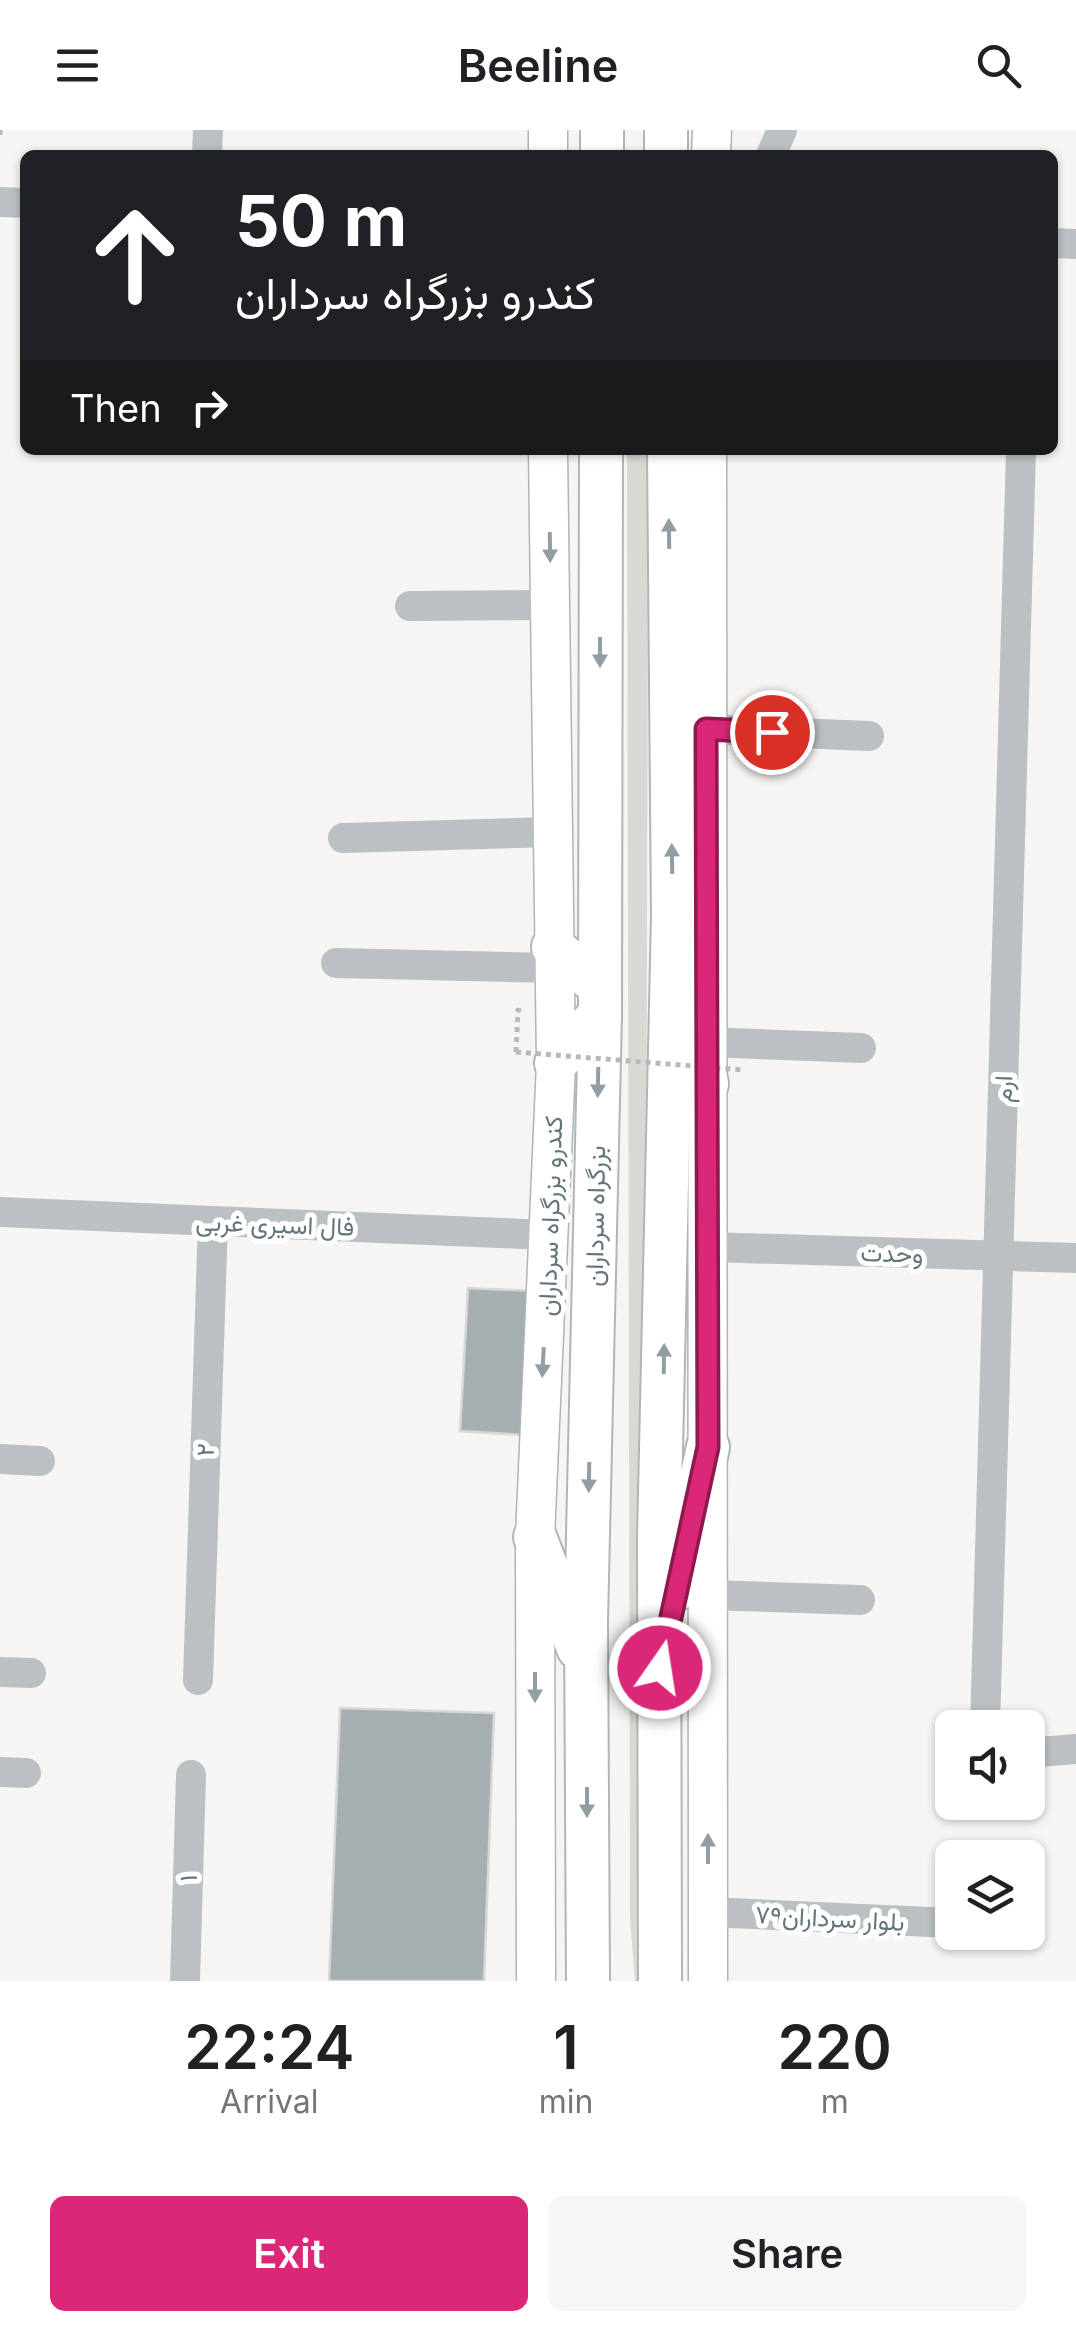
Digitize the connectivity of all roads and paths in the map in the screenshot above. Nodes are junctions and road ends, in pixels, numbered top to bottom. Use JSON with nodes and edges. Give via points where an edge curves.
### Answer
{"nodes":[{"id":1,"x":548,"y":455,"type":"edge"},
{"id":2,"x":601,"y":455,"type":"edge"},
{"id":3,"x":669,"y":455,"type":"edge"},
{"id":4,"x":707,"y":455,"type":"edge"},
{"id":5,"x":1021,"y":455,"type":"edge"},
{"id":6,"x":551,"y":605,"type":"junction"},
{"id":7,"x":410,"y":606,"type":"dead end"},
{"id":8,"x":706,"y":729,"type":"junction"},
{"id":9,"x":869,"y":736,"type":"dead end"},
{"id":10,"x":550,"y":832,"type":"junction"},
{"id":11,"x":343,"y":838,"type":"dead end"},
{"id":12,"x":673,"y":916,"type":"junction"},
{"id":13,"x":553,"y":957,"type":"junction"},
{"id":14,"x":336,"y":963,"type":"dead end"},
{"id":15,"x":599,"y":1000,"type":"junction"},
{"id":16,"x":518,"y":1010,"type":"dead end"},
{"id":17,"x":861,"y":1048,"type":"dead end"},
{"id":18,"x":536,"y":1058,"type":"junction"},
{"id":19,"x":719,"y":1066,"type":"junction"},
{"id":20,"x":0,"y":1212,"type":"edge"},
{"id":21,"x":212,"y":1221,"type":"junction"},
{"id":22,"x":550,"y":1235,"type":"junction"},
{"id":23,"x":708,"y":1247,"type":"junction"},
{"id":24,"x":998,"y":1256,"type":"junction"},
{"id":25,"x":1076,"y":1258,"type":"edge"},
{"id":26,"x":708,"y":1447,"type":"junction"},
{"id":27,"x":0,"y":1459,"type":"edge"},
{"id":28,"x":40,"y":1460,"type":"dead end"},
{"id":29,"x":534,"y":1536,"type":"junction"},
{"id":30,"x":708,"y":1596,"type":"junction"},
{"id":31,"x":860,"y":1600,"type":"dead end"},
{"id":32,"x":660,"y":1668,"type":"junction"},
{"id":33,"x":586,"y":1669,"type":"junction"},
{"id":34,"x":198,"y":1680,"type":"dead end"},
{"id":35,"x":985,"y":1710,"type":"edge"},
{"id":36,"x":1076,"y":1749,"type":"edge"},
{"id":37,"x":1045,"y":1752,"type":"edge"},
{"id":38,"x":191,"y":1774,"type":"dead end"},
{"id":39,"x":708,"y":1912,"type":"junction"},
{"id":40,"x":935,"y":1923,"type":"edge"},
{"id":41,"x":588,"y":1926,"type":"junction"},
{"id":42,"x":184,"y":1981,"type":"edge"},
{"id":43,"x":536,"y":1981,"type":"edge"},
{"id":44,"x":566,"y":1981,"type":"edge"},
{"id":45,"x":588,"y":1981,"type":"edge"},
{"id":46,"x":660,"y":1981,"type":"edge"},
{"id":47,"x":708,"y":1981,"type":"edge"}],
"edges":[{"from":1,"to":6,"type":"main road","name":"کندرو بزرگراه سرداران","one_way":true},
{"from":2,"to":15,"type":"highway","name":"بزرگراه سرداران","one_way":true},
{"from":12,"to":3,"type":"highway","one_way":true},
{"from":4,"to":8,"type":"main road"},
{"from":5,"to":24,"type":"street","name":"ارم"},
{"from":6,"to":7,"type":"street"},
{"from":6,"to":10,"type":"main road","name":"کندرو بزرگراه سرداران"},
{"from":8,"to":9,"type":"street"},
{"from":8,"to":19,"type":"main road"},
{"from":10,"to":11,"type":"street"},
{"from":10,"to":13,"type":"main road","name":"کندرو بزرگراه سرداران"},
{"from":12,"to":19,"type":"highway"},
{"from":32,"to":12,"type":"highway","one_way":true},
{"from":13,"to":14,"type":"street"},
{"from":13,"to":15,"type":"highway"},
{"from":13,"to":18,"type":"main road","name":"کندرو بزرگراه سرداران"},
{"from":15,"to":18,"type":"highway"},
{"from":15,"to":33,"type":"highway","name":"بزرگراه سرداران","one_way":true},
{"from":16,"to":18,"type":"path"},
{"from":17,"to":19,"type":"street"},
{"from":18,"to":19,"type":"path","bridge":true},
{"from":18,"to":22,"type":"main road","name":"کندرو بزرگراه سرداران"},
{"from":19,"to":23,"type":"main road"},
{"from":20,"to":21,"type":"street","name":"فال اسیری غربی"},
{"from":21,"to":22,"type":"street","name":"فال اسیری غربی"},
{"from":21,"to":34,"type":"street","name":"۲"},
{"from":22,"to":29,"type":"main road","name":"کندرو بزرگراه سرداران","one_way":true},
{"from":23,"to":24,"type":"street","name":"وحدت"},
{"from":23,"to":26,"type":"main road"},
{"from":24,"to":25,"type":"street","name":"وحدت"},
{"from":24,"to":35,"type":"street","name":"ارم"},
{"from":26,"to":30,"type":"main road"},
{"from":26,"to":32,"type":"highway"},
{"from":27,"to":28,"type":"street"},
{"from":29,"to":33,"type":"highway"},
{"from":29,"to":43,"type":"main road","name":"کندرو بزرگراه سرداران","one_way":true},
{"from":30,"to":31,"type":"street"},
{"from":39,"to":30,"type":"main road","one_way":true},
{"from":32,"to":46,"type":"highway"},
{"from":33,"to":41,"type":"highway","name":"بزرگراه سرداران","one_way":true},
{"from":36,"to":37,"type":"street"},
{"from":38,"to":42,"type":"street","name":"۱"},
{"from":39,"to":40,"type":"street","name":"بلوار سرداران۷۹"},
{"from":39,"to":47,"type":"main road"},
{"from":41,"to":44,"type":"highway"},
{"from":41,"to":45,"type":"highway","name":"بزرگراه سرداران"}]}
